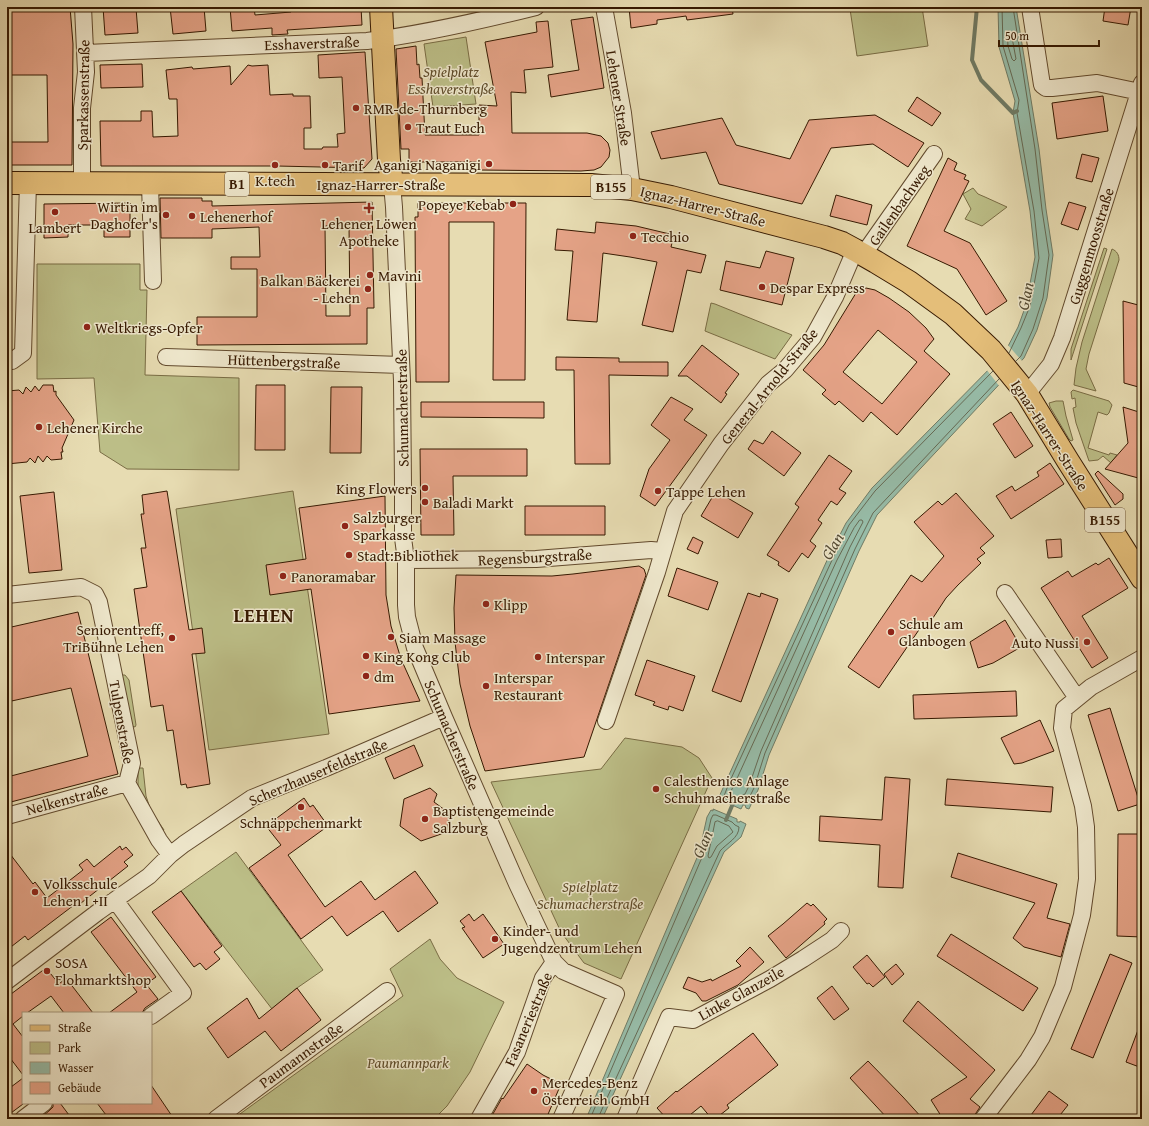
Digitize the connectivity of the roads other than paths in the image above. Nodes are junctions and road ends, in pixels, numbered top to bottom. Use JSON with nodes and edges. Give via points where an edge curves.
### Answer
{"nodes":[{"id":1,"x":84,"y":7,"type":"edge"},
{"id":2,"x":381,"y":7,"type":"edge"},
{"id":3,"x":536,"y":7,"type":"edge"},
{"id":4,"x":604,"y":7,"type":"edge"},
{"id":5,"x":1030,"y":7,"type":"edge"},
{"id":6,"x":382,"y":39,"type":"junction"},
{"id":7,"x":86,"y":53,"type":"junction"},
{"id":8,"x":1141,"y":87,"type":"edge"},
{"id":9,"x":934,"y":154,"type":"dead end"},
{"id":10,"x":17,"y":183,"type":"edge"},
{"id":11,"x":82,"y":184,"type":"junction"},
{"id":12,"x":150,"y":184,"type":"junction"},
{"id":13,"x":392,"y":184,"type":"junction"},
{"id":14,"x":632,"y":189,"type":"junction"},
{"id":15,"x":859,"y":252,"type":"junction"},
{"id":16,"x":153,"y":281,"type":"dead end"},
{"id":17,"x":166,"y":357,"type":"dead end"},
{"id":18,"x":7,"y":361,"type":"edge"},
{"id":19,"x":401,"y":365,"type":"junction"},
{"id":20,"x":1022,"y":388,"type":"junction"},
{"id":21,"x":663,"y":551,"type":"junction"},
{"id":22,"x":406,"y":560,"type":"junction"},
{"id":23,"x":1142,"y":578,"type":"edge"},
{"id":24,"x":1005,"y":593,"type":"dead end"},
{"id":25,"x":7,"y":594,"type":"edge"},
{"id":26,"x":1142,"y":658,"type":"edge"},
{"id":27,"x":1077,"y":698,"type":"junction"},
{"id":28,"x":444,"y":716,"type":"junction"},
{"id":29,"x":606,"y":721,"type":"dead end"},
{"id":30,"x":127,"y":783,"type":"junction"},
{"id":31,"x":7,"y":816,"type":"edge"},
{"id":32,"x":170,"y":855,"type":"junction"},
{"id":33,"x":116,"y":900,"type":"junction"},
{"id":34,"x":841,"y":931,"type":"dead end"},
{"id":35,"x":554,"y":962,"type":"junction"},
{"id":36,"x":7,"y":981,"type":"edge"},
{"id":37,"x":387,"y":991,"type":"dead end"},
{"id":38,"x":152,"y":1015,"type":"edge"},
{"id":39,"x":43,"y":1104,"type":"edge"},
{"id":40,"x":23,"y":1119,"type":"edge"},
{"id":41,"x":216,"y":1119,"type":"edge"},
{"id":42,"x":479,"y":1119,"type":"edge"},
{"id":43,"x":561,"y":1119,"type":"edge"},
{"id":44,"x":625,"y":1119,"type":"edge"},
{"id":45,"x":983,"y":1119,"type":"edge"}],
"edges":[{"from":1,"to":7,"type":"street","name":"Sparkassenstraße"},
{"from":2,"to":6,"type":"main road"},
{"from":3,"to":6,"type":"street","name":"Esshaverstraße","via":[[419,34]]},
{"from":4,"to":14,"type":"street","name":"Lehener Straße","via":[[623,113]]},
{"from":5,"to":8,"type":"street","name":"Guggenmoosstraße","via":[[1042,85],[1046,88],[1097,83]]},
{"from":6,"to":7,"type":"street","name":"Esshaverstraße"},
{"from":6,"to":13,"type":"main road"},
{"from":7,"to":11,"type":"street","name":"Sparkassenstraße","via":[[82,108]]},
{"from":8,"to":20,"type":"street","name":"Guggenmoosstraße","via":[[1062,338],[1050,364]]},
{"from":9,"to":15,"type":"street","name":"Gailenbachweg"},
{"from":10,"to":11,"type":"main road","name":"Ignaz-Harrer-Straße","number":"B1"},
{"from":10,"to":18,"type":"street","via":[[23,352],[12,361]]},
{"from":11,"to":12,"type":"main road","name":"Ignaz-Harrer-Straße","number":"B1"},
{"from":12,"to":13,"type":"main road","name":"Ignaz-Harrer-Straße","number":"B1"},
{"from":12,"to":16,"type":"street"},
{"from":13,"to":14,"type":"main road","name":"Ignaz-Harrer-Straße","number":"B155","via":[[591,185]]},
{"from":13,"to":19,"type":"street","name":"Schumacherstraße"},
{"from":14,"to":15,"type":"main road","name":"Ignaz-Harrer-Straße","number":"B155","via":[[774,223],[842,243]]},
{"from":15,"to":20,"type":"main road","name":"Ignaz-Harrer-Straße","number":"B155","via":[[909,282],[953,314],[991,350]]},
{"from":15,"to":21,"type":"street","name":"General-Arnold-Straße","via":[[813,337],[785,370],[768,384],[721,444],[675,511]]},
{"from":17,"to":19,"type":"street","name":"Hüttenbergstraße"},
{"from":19,"to":22,"type":"street","name":"Schumacherstraße","via":[[403,538]]},
{"from":20,"to":23,"type":"main road","name":"Ignaz-Harrer-Straße","number":"B155"},
{"from":21,"to":22,"type":"street","name":"Regensburgstraße","via":[[536,559]]},
{"from":21,"to":29,"type":"street","name":"General-Arnold-Straße"},
{"from":22,"to":28,"type":"street","name":"Schumacherstraße","via":[[407,618],[415,648]]},
{"from":24,"to":27,"type":"street"},
{"from":25,"to":30,"type":"street","name":"Tulpenstraße","via":[[81,587],[95,594],[99,602],[132,764]]},
{"from":26,"to":27,"type":"street","via":[[1091,687]]},
{"from":27,"to":45,"type":"street","via":[[1064,709],[1062,728],[1083,806],[1086,827],[1086,879],[1082,915],[1063,987],[1042,1037]]},
{"from":28,"to":32,"type":"street","name":"Scherzhauserfeldstraße","via":[[252,798]]},
{"from":28,"to":35,"type":"street","name":"Schumacherstraße"},
{"from":30,"to":31,"type":"street","name":"Nelkenstraße"},
{"from":30,"to":32,"type":"street","name":"Tulpenstraße"},
{"from":32,"to":33,"type":"street","name":"Scherzhauserfeldstraße","via":[[149,876]]},
{"from":33,"to":36,"type":"street","name":"Scherzhauserfeldstraße"},
{"from":33,"to":38,"type":"street","via":[[183,993]]},
{"from":34,"to":44,"type":"street","name":"Linke Glanzeile","via":[[797,963],[693,1020],[669,1017]]},
{"from":35,"to":42,"type":"street","name":"Fasaneriestraße","via":[[544,978],[517,1052]]},
{"from":35,"to":43,"type":"street","name":"Schumacherstraße","via":[[563,971],[616,994]]},
{"from":37,"to":41,"type":"street","name":"Paumannstraße"},
{"from":39,"to":40,"type":"street"}]}
